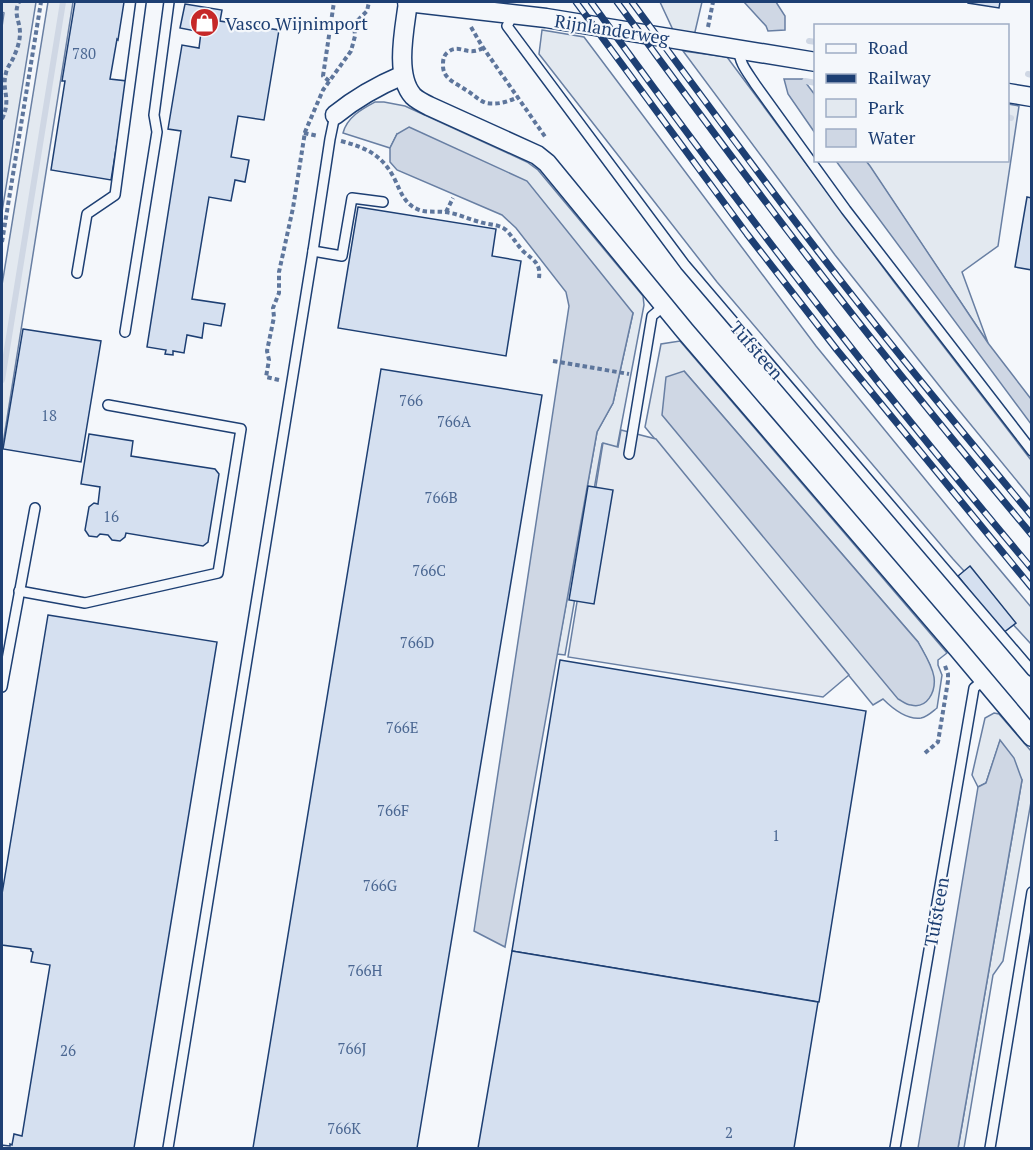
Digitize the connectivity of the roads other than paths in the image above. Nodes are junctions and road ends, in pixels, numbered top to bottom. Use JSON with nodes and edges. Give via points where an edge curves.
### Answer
{"nodes":[{"id":1,"x":141,"y":2,"type":"edge"},
{"id":2,"x":169,"y":2,"type":"edge"},
{"id":3,"x":407,"y":2,"type":"edge"},
{"id":4,"x":513,"y":15,"type":"junction"},
{"id":5,"x":739,"y":50,"type":"junction"},
{"id":6,"x":814,"y":62,"type":"edge"},
{"id":7,"x":403,"y":75,"type":"junction"},
{"id":8,"x":1009,"y":93,"type":"edge"},
{"id":9,"x":1032,"y":97,"type":"edge"},
{"id":10,"x":335,"y":115,"type":"joint"},
{"id":11,"x":383,"y":202,"type":"dead end"},
{"id":12,"x":313,"y":251,"type":"junction"},
{"id":13,"x":77,"y":273,"type":"dead end"},
{"id":14,"x":664,"y":306,"type":"junction"},
{"id":15,"x":125,"y":332,"type":"dead end"},
{"id":16,"x":108,"y":405,"type":"dead end"},
{"id":17,"x":1032,"y":451,"type":"edge"},
{"id":18,"x":629,"y":454,"type":"dead end"},
{"id":19,"x":35,"y":507,"type":"dead end"},
{"id":20,"x":19,"y":591,"type":"junction"},
{"id":21,"x":4,"y":654,"type":"edge"},
{"id":22,"x":1032,"y":671,"type":"edge"},
{"id":23,"x":984,"y":680,"type":"junction"},
{"id":24,"x":2,"y":687,"type":"edge"},
{"id":25,"x":1032,"y":737,"type":"edge"},
{"id":26,"x":1032,"y":892,"type":"edge"},
{"id":27,"x":168,"y":1149,"type":"edge"},
{"id":28,"x":895,"y":1149,"type":"edge"},
{"id":29,"x":990,"y":1149,"type":"edge"}],
"edges":[{"from":1,"to":13,"type":"lane","via":[[115,195],[87,214]]},
{"from":2,"to":15,"type":"lane","via":[[154,115],[158,132]]},
{"from":3,"to":4,"type":"street","name":"Rijnlanderweg"},
{"from":3,"to":7,"type":"street"},
{"from":4,"to":5,"type":"street","name":"Rijnlanderweg"},
{"from":4,"to":22,"type":"lane","name":"Tufsteen","via":[[507,26],[685,266]]},
{"from":5,"to":6,"type":"street","name":"Rijnlanderweg"},
{"from":5,"to":17,"type":"lane","via":[[748,74],[840,201]]},
{"from":7,"to":10,"type":"street","via":[[371,89]]},
{"from":7,"to":14,"type":"street","via":[[414,98],[547,163]]},
{"from":8,"to":9,"type":"street"},
{"from":10,"to":12,"type":"lane"},
{"from":11,"to":12,"type":"lane","via":[[352,198],[342,256]]},
{"from":12,"to":27,"type":"lane"},
{"from":14,"to":18,"type":"lane","via":[[652,316]]},
{"from":14,"to":23,"type":"street"},
{"from":16,"to":20,"type":"lane","via":[[241,429],[218,573],[85,603]]},
{"from":19,"to":20,"type":"lane"},
{"from":20,"to":21,"type":"lane"},
{"from":21,"to":24,"type":"lane"},
{"from":23,"to":25,"type":"street"},
{"from":23,"to":28,"type":"lane","name":"Tufsteen","via":[[974,688]]},
{"from":26,"to":29,"type":"lane"}]}
